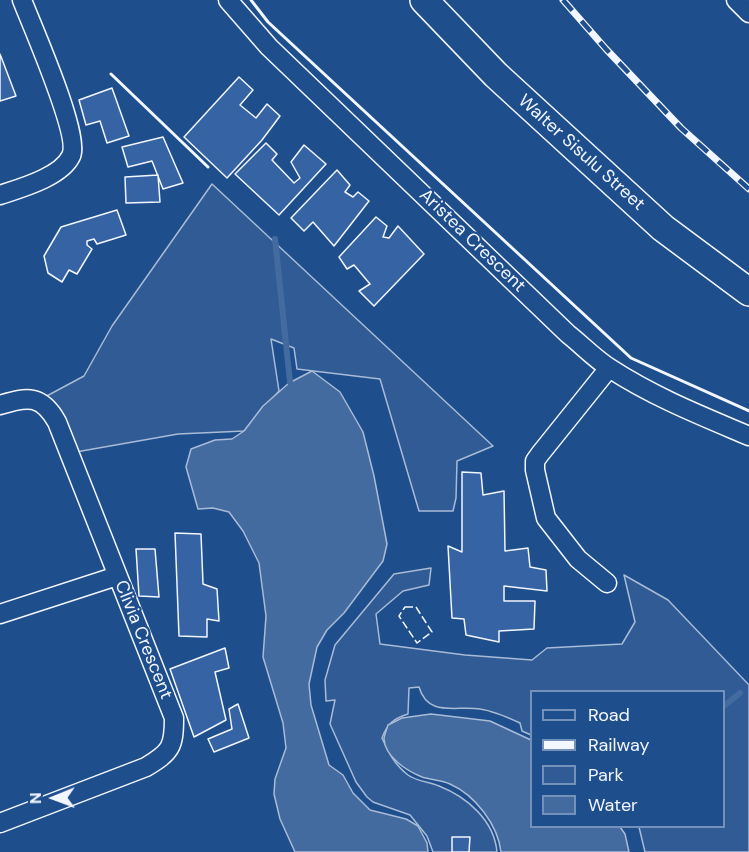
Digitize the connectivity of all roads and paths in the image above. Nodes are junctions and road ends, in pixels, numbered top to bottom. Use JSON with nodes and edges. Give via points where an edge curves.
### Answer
{"nodes":[{"id":1,"x":22,"y":0,"type":"edge"},
{"id":2,"x":228,"y":0,"type":"edge"},
{"id":3,"x":424,"y":0,"type":"edge"},
{"id":4,"x":736,"y":0,"type":"edge"},
{"id":5,"x":749,"y":13,"type":"edge"},
{"id":6,"x":0,"y":195,"type":"edge"},
{"id":7,"x":749,"y":292,"type":"edge"},
{"id":8,"x":609,"y":368,"type":"junction"},
{"id":9,"x":0,"y":405,"type":"edge"},
{"id":10,"x":749,"y":436,"type":"edge"},
{"id":11,"x":117,"y":576,"type":"junction"},
{"id":12,"x":607,"y":583,"type":"dead end"},
{"id":13,"x":0,"y":614,"type":"edge"},
{"id":14,"x":0,"y":823,"type":"edge"}],
"edges":[{"from":1,"to":6,"type":"street","via":[[65,113],[72,154],[53,174]]},
{"from":2,"to":8,"type":"street","name":"Aristea Crescent","via":[[269,46],[568,334]]},
{"from":3,"to":7,"type":"main road","name":"Walter Sisulu Street","via":[[496,75],[663,228]]},
{"from":4,"to":5,"type":"street"},
{"from":8,"to":10,"type":"street","name":"Aristea Crescent","via":[[685,409]]},
{"from":8,"to":12,"type":"street","via":[[535,461],[546,518],[578,559]]},
{"from":9,"to":11,"type":"street","name":"Clivia Crescent","via":[[34,400],[49,407]]},
{"from":11,"to":13,"type":"street"},
{"from":11,"to":14,"type":"street","name":"Clivia Crescent","via":[[174,718],[172,744],[167,754],[146,767]]}]}
